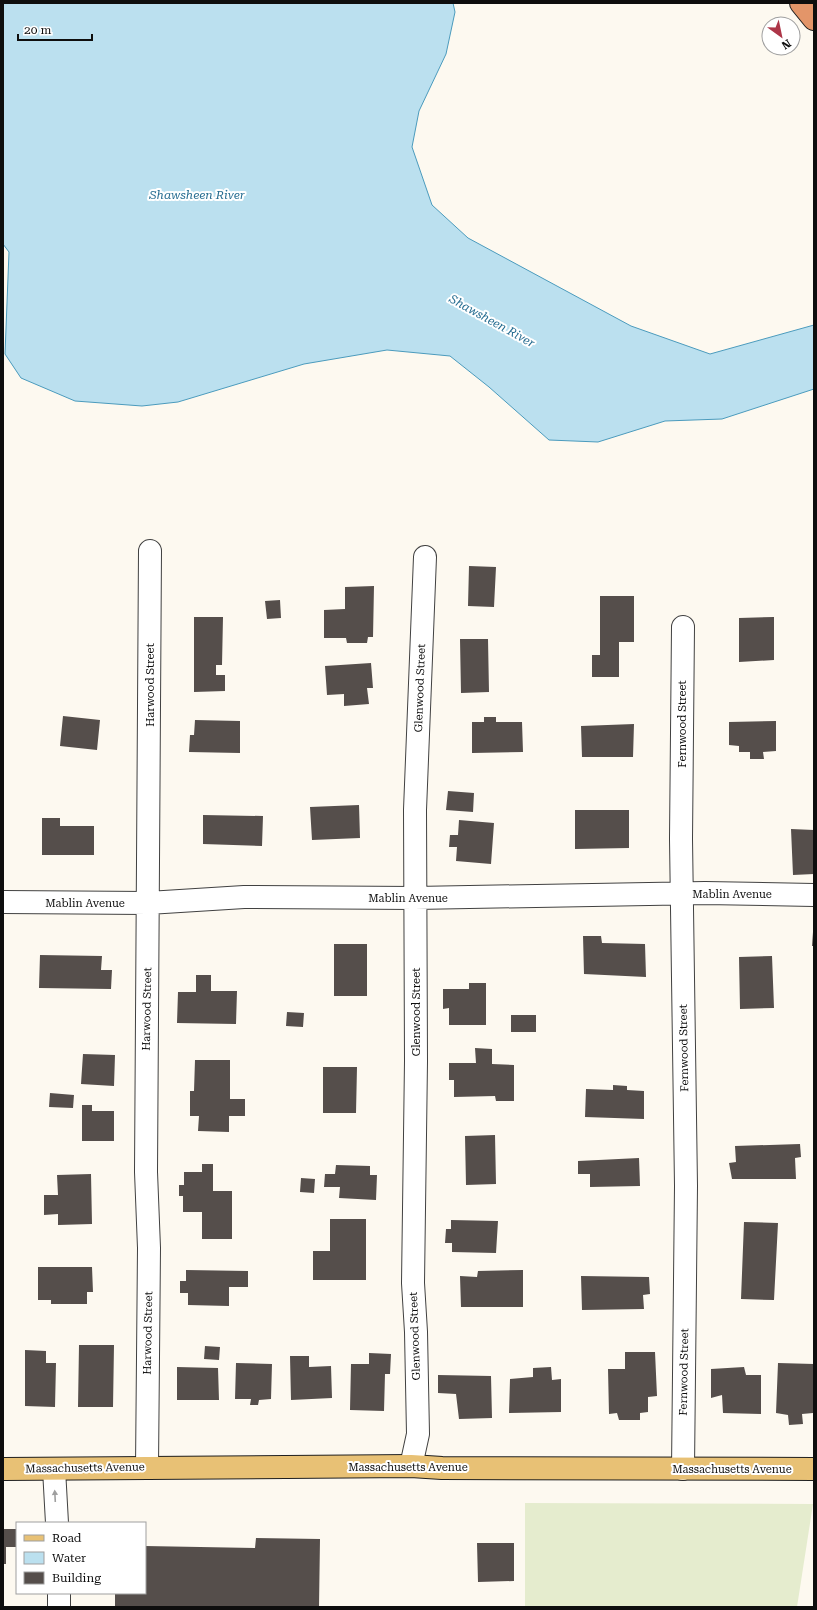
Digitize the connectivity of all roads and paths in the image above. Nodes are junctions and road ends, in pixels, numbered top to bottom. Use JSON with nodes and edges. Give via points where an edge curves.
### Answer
{"nodes":[{"id":1,"x":801,"y":3,"type":"edge"},
{"id":2,"x":814,"y":19,"type":"edge"},
{"id":3,"x":150,"y":550,"type":"dead end"},
{"id":4,"x":425,"y":557,"type":"dead end"},
{"id":5,"x":683,"y":627,"type":"dead end"},
{"id":6,"x":682,"y":894,"type":"junction"},
{"id":7,"x":814,"y":895,"type":"edge"},
{"id":8,"x":415,"y":898,"type":"junction"},
{"id":9,"x":3,"y":902,"type":"edge"},
{"id":10,"x":148,"y":903,"type":"junction"},
{"id":11,"x":411,"y":1466,"type":"junction"},
{"id":12,"x":147,"y":1467,"type":"junction"},
{"id":13,"x":3,"y":1469,"type":"edge"},
{"id":14,"x":54,"y":1469,"type":"junction"},
{"id":15,"x":683,"y":1469,"type":"junction"},
{"id":16,"x":814,"y":1469,"type":"edge"},
{"id":17,"x":57,"y":1522,"type":"edge"},
{"id":18,"x":59,"y":1594,"type":"edge"},
{"id":19,"x":59,"y":1607,"type":"edge"}],
"edges":[{"from":1,"to":2,"type":"highway"},
{"from":3,"to":10,"type":"street","name":"Harwood Street"},
{"from":4,"to":8,"type":"street","name":"Glenwood Street","via":[[415,810]]},
{"from":5,"to":6,"type":"street","name":"Fernwood Street"},
{"from":6,"to":7,"type":"street","name":"Mablin Avenue"},
{"from":6,"to":8,"type":"street","name":"Mablin Avenue"},
{"from":6,"to":15,"type":"street","name":"Fernwood Street","via":[[686,1186]]},
{"from":8,"to":10,"type":"street","name":"Mablin Avenue","via":[[244,897]]},
{"from":8,"to":11,"type":"street","name":"Glenwood Street","via":[[413,1283],[418,1434]]},
{"from":9,"to":10,"type":"street","name":"Mablin Avenue"},
{"from":10,"to":12,"type":"street","name":"Harwood Street"},
{"from":11,"to":12,"type":"main road","name":"Massachusetts Avenue"},
{"from":11,"to":15,"type":"main road","name":"Massachusetts Avenue"},
{"from":12,"to":14,"type":"main road","name":"Massachusetts Avenue"},
{"from":13,"to":14,"type":"main road","name":"Massachusetts Avenue"},
{"from":17,"to":14,"type":"street","one_way":true},
{"from":15,"to":16,"type":"main road","name":"Massachusetts Avenue"},
{"from":18,"to":19,"type":"street"}]}
